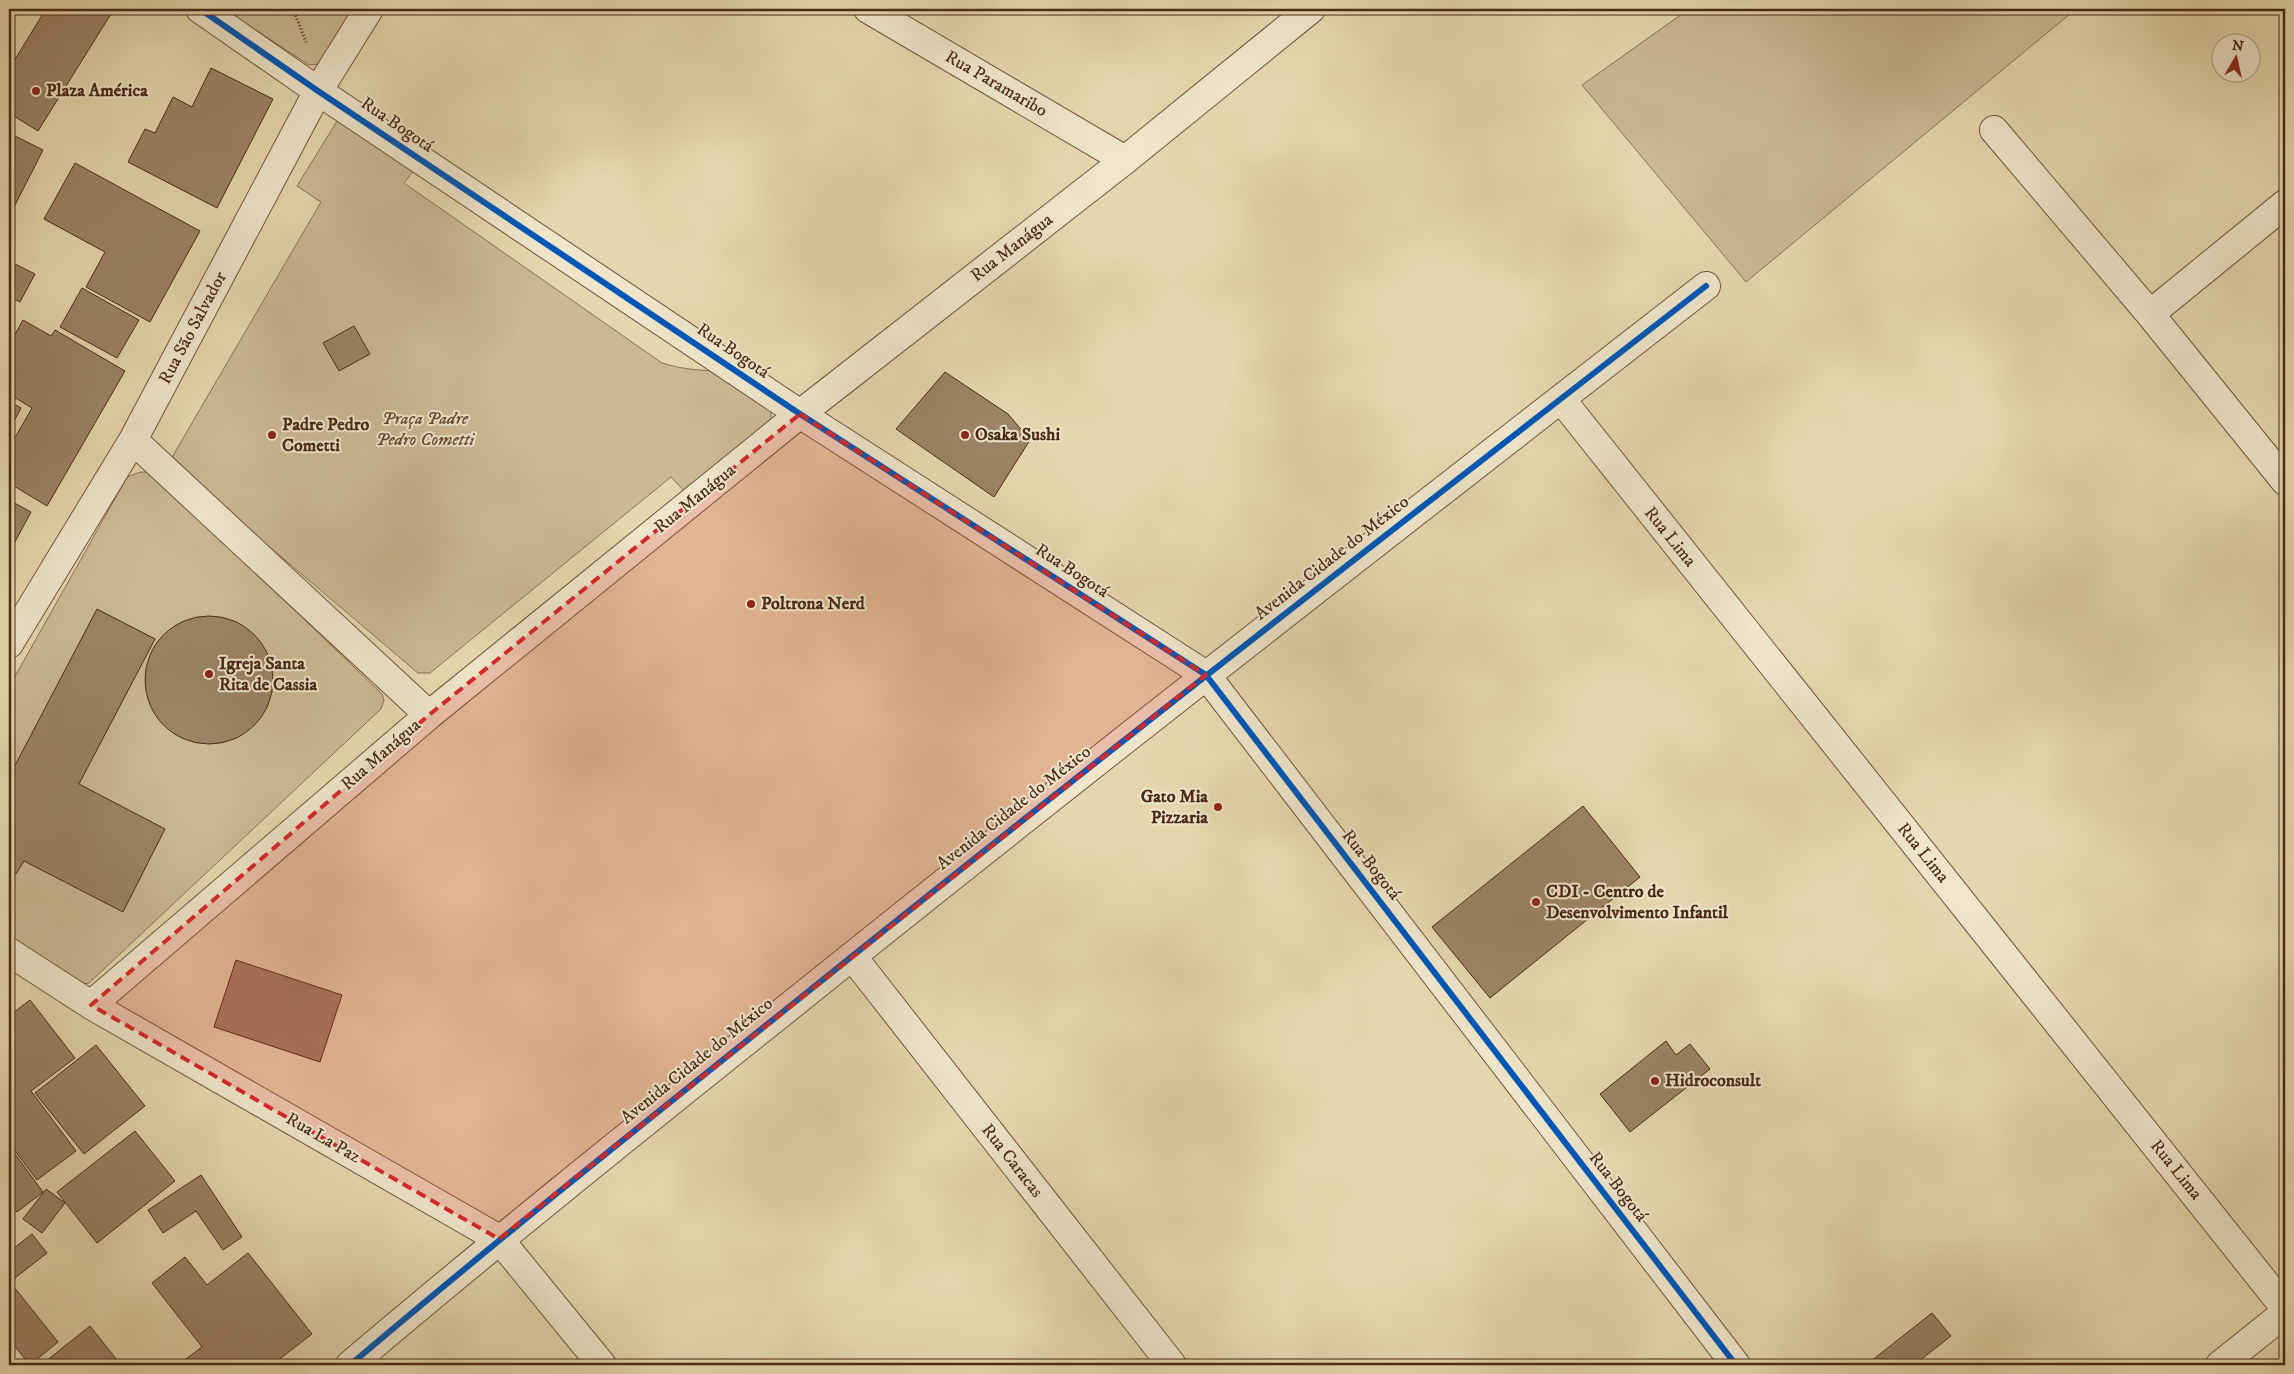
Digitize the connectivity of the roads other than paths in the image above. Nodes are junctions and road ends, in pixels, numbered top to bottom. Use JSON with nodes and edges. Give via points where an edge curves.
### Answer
{"nodes":[{"id":1,"x":200,"y":9,"type":"edge"},
{"id":2,"x":369,"y":9,"type":"edge"},
{"id":3,"x":868,"y":9,"type":"edge"},
{"id":4,"x":1311,"y":9,"type":"edge"},
{"id":5,"x":318,"y":91,"type":"junction"},
{"id":6,"x":1994,"y":130,"type":"dead end"},
{"id":7,"x":1125,"y":160,"type":"junction"},
{"id":8,"x":2285,"y":204,"type":"edge"},
{"id":9,"x":1706,"y":286,"type":"dead end"},
{"id":10,"x":2150,"y":314,"type":"junction"},
{"id":11,"x":1561,"y":399,"type":"junction"},
{"id":12,"x":800,"y":414,"type":"junction"},
{"id":13,"x":133,"y":440,"type":"junction"},
{"id":14,"x":2285,"y":481,"type":"edge"},
{"id":15,"x":9,"y":644,"type":"edge"},
{"id":16,"x":1206,"y":675,"type":"junction"},
{"id":17,"x":429,"y":714,"type":"junction"},
{"id":18,"x":9,"y":952,"type":"edge"},
{"id":19,"x":852,"y":956,"type":"junction"},
{"id":20,"x":91,"y":1005,"type":"junction"},
{"id":21,"x":499,"y":1239,"type":"junction"},
{"id":22,"x":2285,"y":1308,"type":"edge"},
{"id":23,"x":2285,"y":1313,"type":"edge"},
{"id":24,"x":350,"y":1365,"type":"edge"},
{"id":25,"x":602,"y":1365,"type":"edge"},
{"id":26,"x":1172,"y":1365,"type":"edge"},
{"id":27,"x":1736,"y":1365,"type":"edge"},
{"id":28,"x":2220,"y":1365,"type":"edge"}],
"edges":[{"from":1,"to":5,"type":"street","name":"Rua Bogotá"},
{"from":2,"to":5,"type":"street","name":"Rua São Salvador"},
{"from":3,"to":7,"type":"street","name":"Rua Paramaribo"},
{"from":4,"to":7,"type":"street","name":"Rua Manágua"},
{"from":5,"to":12,"type":"street","name":"Rua Bogotá"},
{"from":5,"to":13,"type":"street","name":"Rua São Salvador"},
{"from":6,"to":10,"type":"street"},
{"from":7,"to":12,"type":"street","name":"Rua Manágua"},
{"from":8,"to":10,"type":"street"},
{"from":9,"to":11,"type":"street","name":"Avenida Cidade do México"},
{"from":10,"to":14,"type":"street"},
{"from":11,"to":16,"type":"street","name":"Avenida Cidade do México"},
{"from":11,"to":22,"type":"street","name":"Rua Lima"},
{"from":12,"to":16,"type":"street","name":"Rua Bogotá"},
{"from":12,"to":17,"type":"street","name":"Rua Manágua"},
{"from":13,"to":15,"type":"street","name":"Rua São Salvador"},
{"from":13,"to":17,"type":"street"},
{"from":16,"to":19,"type":"street","name":"Avenida Cidade do México"},
{"from":16,"to":27,"type":"street","name":"Rua Bogotá"},
{"from":17,"to":20,"type":"street","name":"Rua Manágua"},
{"from":18,"to":20,"type":"street","name":"Rua La Paz"},
{"from":19,"to":21,"type":"street","name":"Avenida Cidade do México"},
{"from":19,"to":26,"type":"street","name":"Rua Caracas"},
{"from":20,"to":21,"type":"street","name":"Rua La Paz"},
{"from":21,"to":24,"type":"street","name":"Avenida Cidade do México"},
{"from":21,"to":25,"type":"street","name":"Rua La Paz"},
{"from":23,"to":28,"type":"street"}]}
